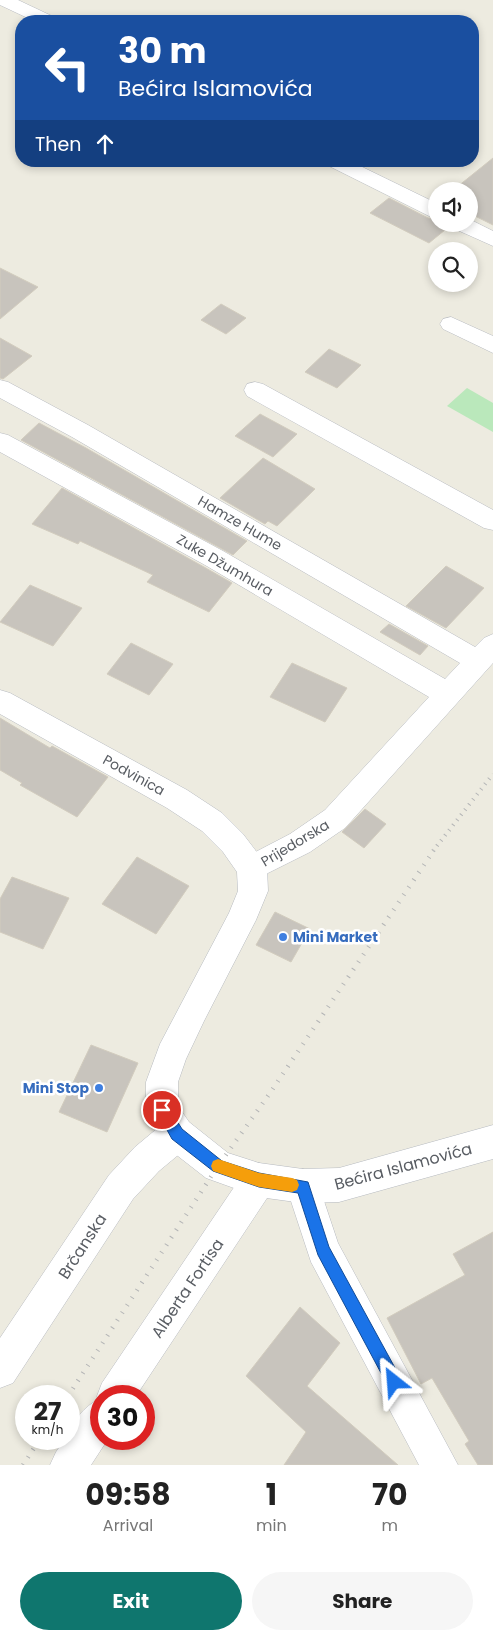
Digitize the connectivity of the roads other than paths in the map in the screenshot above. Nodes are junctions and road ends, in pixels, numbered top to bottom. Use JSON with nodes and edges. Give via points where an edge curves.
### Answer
{"nodes":[{"id":1,"x":4,"y":0,"type":"edge"},
{"id":2,"x":35,"y":15,"type":"edge"},
{"id":3,"x":346,"y":167,"type":"edge"},
{"id":4,"x":428,"y":207,"type":"edge"},
{"id":5,"x":478,"y":232,"type":"edge"},
{"id":6,"x":493,"y":239,"type":"edge"},
{"id":7,"x":451,"y":324,"type":"dead end"},
{"id":8,"x":493,"y":345,"type":"edge"},
{"id":9,"x":0,"y":388,"type":"edge"},
{"id":10,"x":255,"y":390,"type":"dead end"},
{"id":11,"x":0,"y":441,"type":"edge"},
{"id":12,"x":493,"y":521,"type":"edge"},
{"id":13,"x":485,"y":653,"type":"edge"},
{"id":14,"x":448,"y":694,"type":"junction"},
{"id":15,"x":0,"y":701,"type":"edge"},
{"id":16,"x":252,"y":868,"type":"junction"},
{"id":17,"x":177,"y":1134,"type":"junction"},
{"id":18,"x":493,"y":1142,"type":"edge"},
{"id":19,"x":259,"y":1180,"type":"junction"},
{"id":20,"x":303,"y":1186,"type":"junction"},
{"id":21,"x":0,"y":1370,"type":"edge"},
{"id":22,"x":122,"y":1385,"type":"edge"},
{"id":23,"x":90,"y":1434,"type":"edge"},
{"id":24,"x":69,"y":1465,"type":"edge"},
{"id":25,"x":439,"y":1465,"type":"edge"}],
"edges":[{"from":1,"to":2,"type":"street"},
{"from":3,"to":4,"type":"street"},
{"from":5,"to":6,"type":"street"},
{"from":7,"to":8,"type":"street"},
{"from":9,"to":13,"type":"street","name":"Hamze Hume"},
{"from":10,"to":12,"type":"street"},
{"from":11,"to":14,"type":"street","name":"Zuke Džumhura","via":[[214,558]]},
{"from":13,"to":14,"type":"street","name":"Prijedorska"},
{"from":14,"to":16,"type":"street","name":"Prijedorska","via":[[335,819],[300,843]]},
{"from":15,"to":16,"type":"street","name":"Podvinica","via":[[177,799],[212,822]]},
{"from":16,"to":17,"type":"street","name":"Prijedorska","via":[[253,891],[241,920],[192,1010],[162,1082],[162,1110]]},
{"from":17,"to":19,"type":"street","name":"Bećira Islamovića","via":[[218,1166]]},
{"from":17,"to":21,"type":"street","name":"Brčanska","via":[[121,1187]]},
{"from":18,"to":20,"type":"street","name":"Bećira Islamovića","via":[[339,1185]]},
{"from":19,"to":20,"type":"street","name":"Bećira Islamovića"},
{"from":19,"to":22,"type":"street","name":"Alberta Fortisa"},
{"from":20,"to":25,"type":"street","via":[[323,1250]]},
{"from":23,"to":24,"type":"street"}]}
